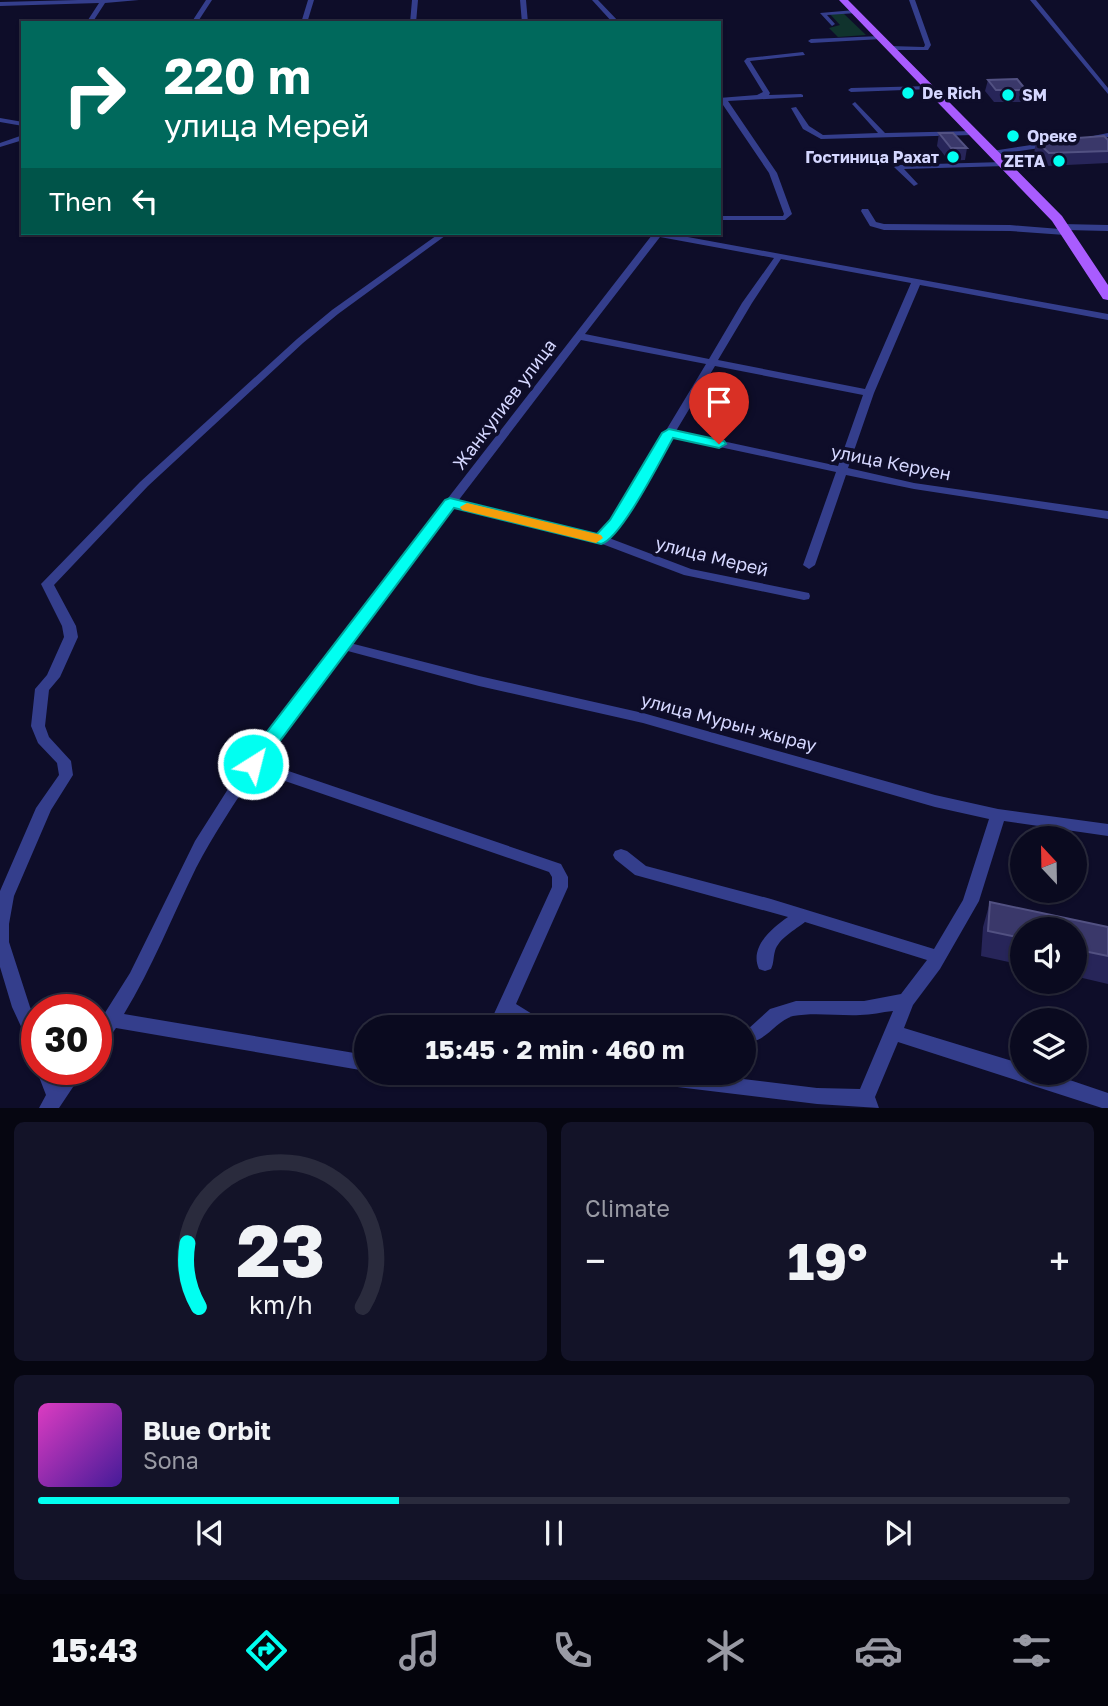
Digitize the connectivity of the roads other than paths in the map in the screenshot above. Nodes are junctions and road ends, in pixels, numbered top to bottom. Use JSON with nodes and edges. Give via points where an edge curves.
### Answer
{"nodes":[{"id":1,"x":104,"y":0,"type":"edge"},
{"id":2,"x":136,"y":0,"type":"edge"},
{"id":3,"x":209,"y":0,"type":"edge"},
{"id":4,"x":311,"y":0,"type":"edge"},
{"id":5,"x":415,"y":0,"type":"edge"},
{"id":6,"x":523,"y":0,"type":"edge"},
{"id":7,"x":595,"y":0,"type":"edge"},
{"id":8,"x":843,"y":0,"type":"edge"},
{"id":9,"x":912,"y":0,"type":"edge"},
{"id":10,"x":1033,"y":0,"type":"edge"},
{"id":11,"x":0,"y":4,"type":"edge"},
{"id":12,"x":855,"y":12,"type":"junction"},
{"id":13,"x":90,"y":21,"type":"edge"},
{"id":14,"x":195,"y":21,"type":"edge"},
{"id":15,"x":305,"y":21,"type":"edge"},
{"id":16,"x":413,"y":21,"type":"edge"},
{"id":17,"x":525,"y":21,"type":"edge"},
{"id":18,"x":615,"y":21,"type":"edge"},
{"id":19,"x":832,"y":24,"type":"dead end"},
{"id":20,"x":880,"y":38,"type":"junction"},
{"id":21,"x":811,"y":41,"type":"dead end"},
{"id":22,"x":890,"y":48,"type":"junction"},
{"id":23,"x":803,"y":54,"type":"dead end"},
{"id":24,"x":929,"y":88,"type":"junction"},
{"id":25,"x":851,"y":90,"type":"dead end"},
{"id":26,"x":1108,"y":92,"type":"edge"},
{"id":27,"x":801,"y":96,"type":"dead end"},
{"id":28,"x":758,"y":97,"type":"junction"},
{"id":29,"x":722,"y":100,"type":"edge"},
{"id":30,"x":855,"y":104,"type":"dead end"},
{"id":31,"x":794,"y":108,"type":"dead end"},
{"id":32,"x":0,"y":120,"type":"edge"},
{"id":33,"x":21,"y":124,"type":"edge"},
{"id":34,"x":973,"y":133,"type":"junction"},
{"id":35,"x":883,"y":135,"type":"junction"},
{"id":36,"x":1108,"y":135,"type":"edge"},
{"id":37,"x":21,"y":137,"type":"edge"},
{"id":38,"x":1069,"y":141,"type":"edge"},
{"id":39,"x":1059,"y":143,"type":"edge"},
{"id":40,"x":0,"y":145,"type":"edge"},
{"id":41,"x":992,"y":153,"type":"junction"},
{"id":42,"x":1003,"y":163,"type":"junction"},
{"id":43,"x":914,"y":184,"type":"dead end"},
{"id":44,"x":865,"y":211,"type":"dead end"},
{"id":45,"x":721,"y":218,"type":"edge"},
{"id":46,"x":1064,"y":229,"type":"junction"},
{"id":47,"x":1108,"y":229,"type":"edge"},
{"id":48,"x":442,"y":235,"type":"edge"},
{"id":49,"x":654,"y":235,"type":"edge"},
{"id":50,"x":676,"y":235,"type":"edge"},
{"id":51,"x":697,"y":237,"type":"edge"},
{"id":52,"x":780,"y":255,"type":"junction"},
{"id":53,"x":917,"y":281,"type":"junction"},
{"id":54,"x":1108,"y":296,"type":"edge"},
{"id":55,"x":1108,"y":317,"type":"edge"},
{"id":56,"x":578,"y":336,"type":"junction"},
{"id":57,"x":712,"y":363,"type":"junction"},
{"id":58,"x":869,"y":393,"type":"junction"},
{"id":59,"x":669,"y":433,"type":"junction"},
{"id":60,"x":842,"y":471,"type":"junction"},
{"id":61,"x":450,"y":503,"type":"junction"},
{"id":62,"x":1108,"y":515,"type":"edge"},
{"id":63,"x":601,"y":539,"type":"junction"},
{"id":64,"x":809,"y":565,"type":"dead end"},
{"id":65,"x":804,"y":596,"type":"dead end"},
{"id":66,"x":341,"y":645,"type":"junction"},
{"id":67,"x":253,"y":764,"type":"junction"},
{"id":68,"x":998,"y":816,"type":"junction"},
{"id":69,"x":1108,"y":830,"type":"edge"},
{"id":70,"x":621,"y":855,"type":"dead end"},
{"id":71,"x":803,"y":915,"type":"junction"},
{"id":72,"x":938,"y":957,"type":"junction"},
{"id":73,"x":765,"y":964,"type":"dead end"},
{"id":74,"x":906,"y":1001,"type":"junction"},
{"id":75,"x":21,"y":1007,"type":"edge"},
{"id":76,"x":506,"y":1007,"type":"junction"},
{"id":77,"x":502,"y":1015,"type":"edge"},
{"id":78,"x":519,"y":1015,"type":"edge"},
{"id":79,"x":112,"y":1020,"type":"joint"},
{"id":80,"x":756,"y":1032,"type":"edge"},
{"id":81,"x":892,"y":1032,"type":"junction"},
{"id":82,"x":354,"y":1061,"type":"edge"},
{"id":83,"x":1010,"y":1068,"type":"edge"},
{"id":84,"x":64,"y":1085,"type":"edge"},
{"id":85,"x":747,"y":1085,"type":"edge"},
{"id":86,"x":1061,"y":1085,"type":"edge"},
{"id":87,"x":1108,"y":1101,"type":"edge"},
{"id":88,"x":52,"y":1102,"type":"edge"},
{"id":89,"x":868,"y":1102,"type":"edge"}],
"edges":[{"from":1,"to":2,"type":"street"},
{"from":1,"to":11,"type":"street"},
{"from":1,"to":13,"type":"street"},
{"from":3,"to":14,"type":"street"},
{"from":4,"to":15,"type":"street"},
{"from":5,"to":16,"type":"street"},
{"from":6,"to":17,"type":"street"},
{"from":7,"to":18,"type":"street"},
{"from":8,"to":12,"type":"main road"},
{"from":9,"to":22,"type":"street","via":[[928,45],[926,49]]},
{"from":10,"to":26,"type":"street"},
{"from":12,"to":19,"type":"street","via":[[823,13]]},
{"from":12,"to":20,"type":"main road"},
{"from":20,"to":21,"type":"street"},
{"from":20,"to":22,"type":"main road"},
{"from":22,"to":24,"type":"main road"},
{"from":23,"to":28,"type":"street","via":[[749,59],[768,93]]},
{"from":24,"to":25,"type":"street"},
{"from":24,"to":34,"type":"main road"},
{"from":27,"to":28,"type":"street"},
{"from":28,"to":29,"type":"street"},
{"from":29,"to":45,"type":"street","via":[[773,173],[788,214],[771,220]]},
{"from":30,"to":35,"type":"street"},
{"from":31,"to":35,"type":"street","via":[[806,127],[821,137]]},
{"from":32,"to":33,"type":"street"},
{"from":34,"to":35,"type":"street"},
{"from":34,"to":41,"type":"main road"},
{"from":36,"to":38,"type":"street"},
{"from":37,"to":40,"type":"street"},
{"from":39,"to":41,"type":"street"},
{"from":41,"to":42,"type":"main road"},
{"from":42,"to":43,"type":"street","via":[[898,167]]},
{"from":42,"to":46,"type":"main road"},
{"from":44,"to":46,"type":"street","via":[[873,224],[884,228]]},
{"from":46,"to":47,"type":"street"},
{"from":46,"to":54,"type":"main road"},
{"from":48,"to":75,"type":"street","via":[[300,341],[144,484],[47,584],[71,637],[53,677],[42,689],[38,726],[43,739],[64,761],[66,775],[44,808],[6,896],[1,942]]},
{"from":49,"to":56,"type":"street","name":"Жанкулиев улица"},
{"from":50,"to":51,"type":"street"},
{"from":51,"to":52,"type":"street"},
{"from":52,"to":53,"type":"street"},
{"from":52,"to":57,"type":"street"},
{"from":53,"to":55,"type":"street"},
{"from":53,"to":58,"type":"street"},
{"from":56,"to":57,"type":"street"},
{"from":56,"to":61,"type":"street","name":"Жанкулиев улица"},
{"from":57,"to":58,"type":"street"},
{"from":57,"to":59,"type":"street"},
{"from":58,"to":60,"type":"street"},
{"from":59,"to":60,"type":"street","name":"улица Керуен"},
{"from":59,"to":63,"type":"street","via":[[617,522]]},
{"from":60,"to":62,"type":"street","name":"улица Керуен"},
{"from":60,"to":64,"type":"street"},
{"from":61,"to":63,"type":"street","name":"улица Мерей"},
{"from":61,"to":66,"type":"street","name":"Жанкулиев улица"},
{"from":63,"to":65,"type":"street","name":"улица Мерей","via":[[688,572]]},
{"from":66,"to":67,"type":"street","name":"Жанкулиев улица"},
{"from":66,"to":68,"type":"street","name":"улица Мурын жырау","via":[[643,718]]},
{"from":67,"to":76,"type":"street","via":[[555,868],[560,887]]},
{"from":67,"to":79,"type":"street","name":"Жанкулиев улица","via":[[212,825]]},
{"from":68,"to":69,"type":"street","name":"улица Мурын жырау"},
{"from":68,"to":72,"type":"street","via":[[971,901]]},
{"from":70,"to":71,"type":"street","via":[[641,871]]},
{"from":71,"to":72,"type":"street"},
{"from":71,"to":73,"type":"street","via":[[769,943]]},
{"from":72,"to":74,"type":"street"},
{"from":74,"to":80,"type":"street","via":[[864,1009],[796,1008],[776,1014]]},
{"from":74,"to":81,"type":"street"},
{"from":76,"to":77,"type":"street"},
{"from":76,"to":78,"type":"street"},
{"from":79,"to":82,"type":"street"},
{"from":81,"to":83,"type":"street"},
{"from":81,"to":89,"type":"street"},
{"from":84,"to":88,"type":"street"},
{"from":85,"to":89,"type":"street"},
{"from":86,"to":87,"type":"street"}]}
